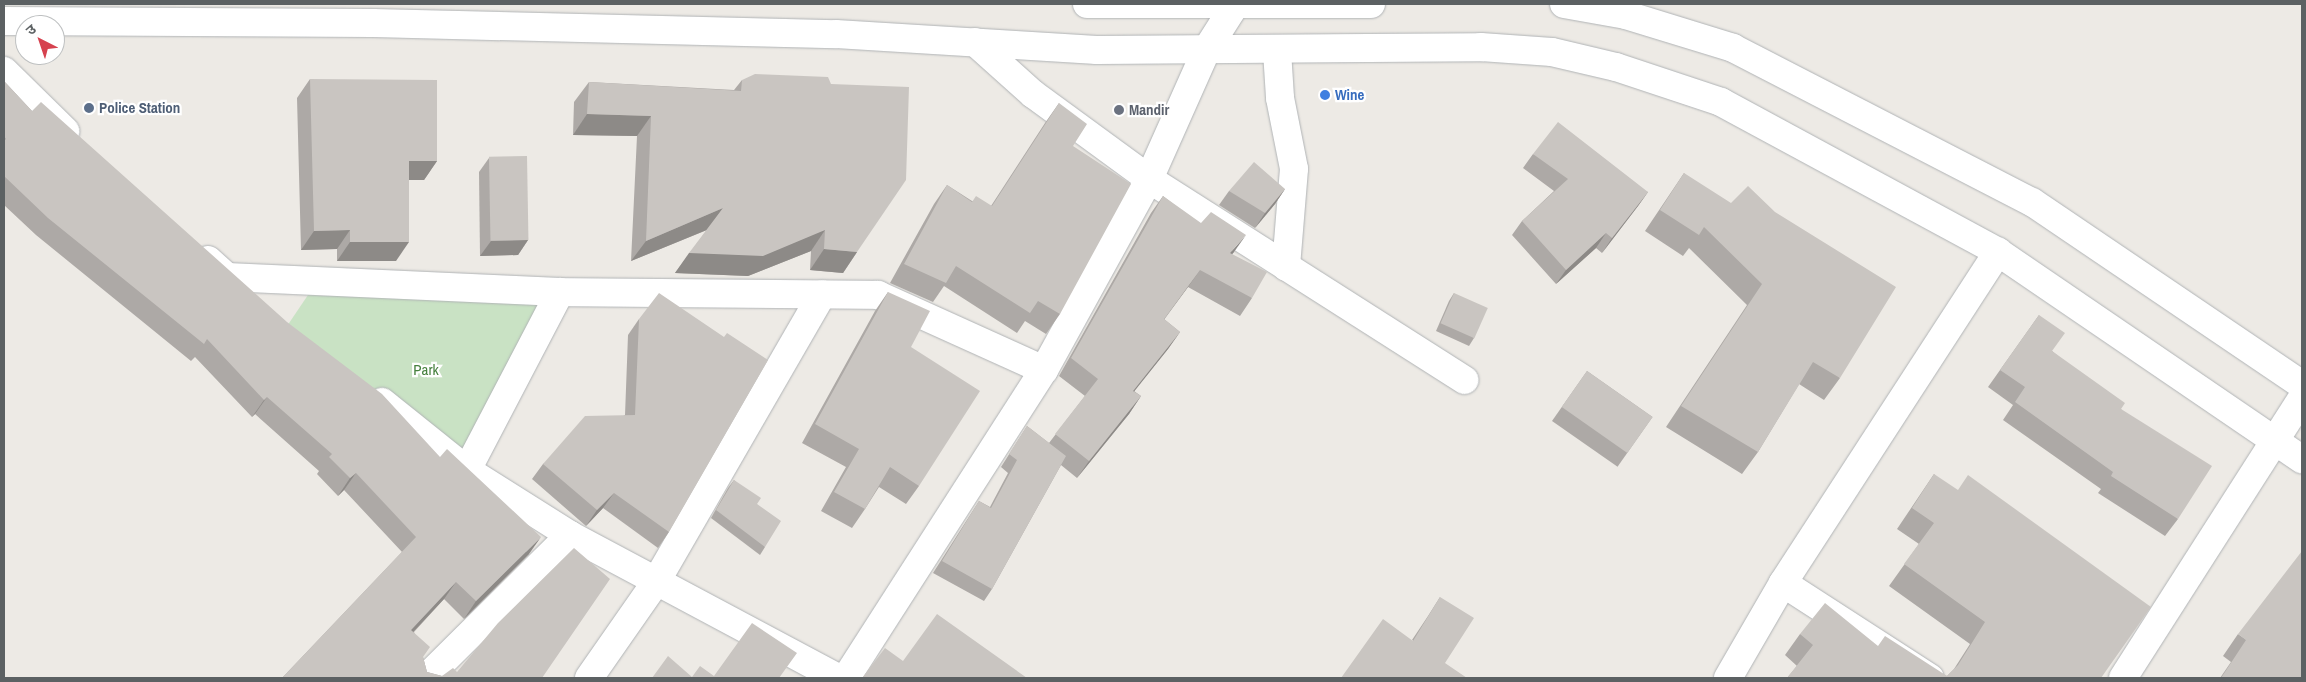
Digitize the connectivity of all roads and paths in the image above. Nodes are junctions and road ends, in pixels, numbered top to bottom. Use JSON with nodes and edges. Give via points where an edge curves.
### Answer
{"nodes":[{"id":1,"x":1087,"y":4,"type":"edge"},
{"id":2,"x":1371,"y":4,"type":"edge"},
{"id":3,"x":1564,"y":4,"type":"edge"},
{"id":4,"x":1235,"y":5,"type":"edge"},
{"id":5,"x":4,"y":21,"type":"edge"},
{"id":6,"x":975,"y":42,"type":"junction"},
{"id":7,"x":1207,"y":49,"type":"junction"},
{"id":8,"x":1277,"y":51,"type":"junction"},
{"id":9,"x":4,"y":72,"type":"edge"},
{"id":10,"x":88,"y":152,"type":"edge"},
{"id":11,"x":1149,"y":179,"type":"junction"},
{"id":12,"x":190,"y":244,"type":"edge"},
{"id":13,"x":1998,"y":252,"type":"junction"},
{"id":14,"x":1286,"y":266,"type":"junction"},
{"id":15,"x":227,"y":278,"type":"junction"},
{"id":16,"x":560,"y":292,"type":"junction"},
{"id":17,"x":822,"y":294,"type":"junction"},
{"id":18,"x":258,"y":302,"type":"edge"},
{"id":19,"x":1044,"y":370,"type":"junction"},
{"id":20,"x":1464,"y":380,"type":"dead end"},
{"id":21,"x":358,"y":383,"type":"edge"},
{"id":22,"x":2302,"y":385,"type":"edge"},
{"id":23,"x":2302,"y":398,"type":"edge"},
{"id":24,"x":2275,"y":438,"type":"junction"},
{"id":25,"x":2302,"y":459,"type":"edge"},
{"id":26,"x":467,"y":470,"type":"junction"},
{"id":27,"x":570,"y":535,"type":"junction"},
{"id":28,"x":656,"y":582,"type":"junction"},
{"id":29,"x":1783,"y":583,"type":"junction"},
{"id":30,"x":426,"y":678,"type":"edge"},
{"id":31,"x":589,"y":678,"type":"edge"},
{"id":32,"x":838,"y":678,"type":"edge"},
{"id":33,"x":846,"y":678,"type":"edge"},
{"id":34,"x":1728,"y":678,"type":"edge"},
{"id":35,"x":1930,"y":678,"type":"edge"},
{"id":36,"x":2123,"y":678,"type":"edge"}],
"edges":[{"from":1,"to":4,"type":"street"},
{"from":2,"to":4,"type":"street"},
{"from":3,"to":22,"type":"street","via":[[1626,15],[1733,48],[2014,193]]},
{"from":4,"to":7,"type":"street"},
{"from":5,"to":6,"type":"street","via":[[392,23],[836,34]]},
{"from":6,"to":7,"type":"street","via":[[1097,50]]},
{"from":6,"to":11,"type":"street","via":[[1033,94]]},
{"from":7,"to":8,"type":"street"},
{"from":7,"to":11,"type":"street"},
{"from":8,"to":13,"type":"street","via":[[1481,47],[1552,52],[1616,67],[1721,102]]},
{"from":8,"to":14,"type":"street","via":[[1280,98],[1294,169]]},
{"from":9,"to":10,"type":"street"},
{"from":11,"to":14,"type":"street"},
{"from":11,"to":19,"type":"street"},
{"from":12,"to":15,"type":"street"},
{"from":13,"to":24,"type":"street"},
{"from":13,"to":29,"type":"street"},
{"from":14,"to":20,"type":"street"},
{"from":15,"to":16,"type":"street"},
{"from":15,"to":18,"type":"street"},
{"from":16,"to":17,"type":"street"},
{"from":16,"to":26,"type":"street"},
{"from":17,"to":19,"type":"street","via":[[878,295]]},
{"from":17,"to":28,"type":"street"},
{"from":19,"to":33,"type":"street"},
{"from":21,"to":26,"type":"street"},
{"from":23,"to":24,"type":"street"},
{"from":24,"to":25,"type":"street"},
{"from":24,"to":36,"type":"street"},
{"from":26,"to":27,"type":"street"},
{"from":27,"to":28,"type":"street"},
{"from":27,"to":30,"type":"street"},
{"from":28,"to":31,"type":"street"},
{"from":28,"to":32,"type":"street"},
{"from":29,"to":34,"type":"street"},
{"from":29,"to":35,"type":"street"}]}
